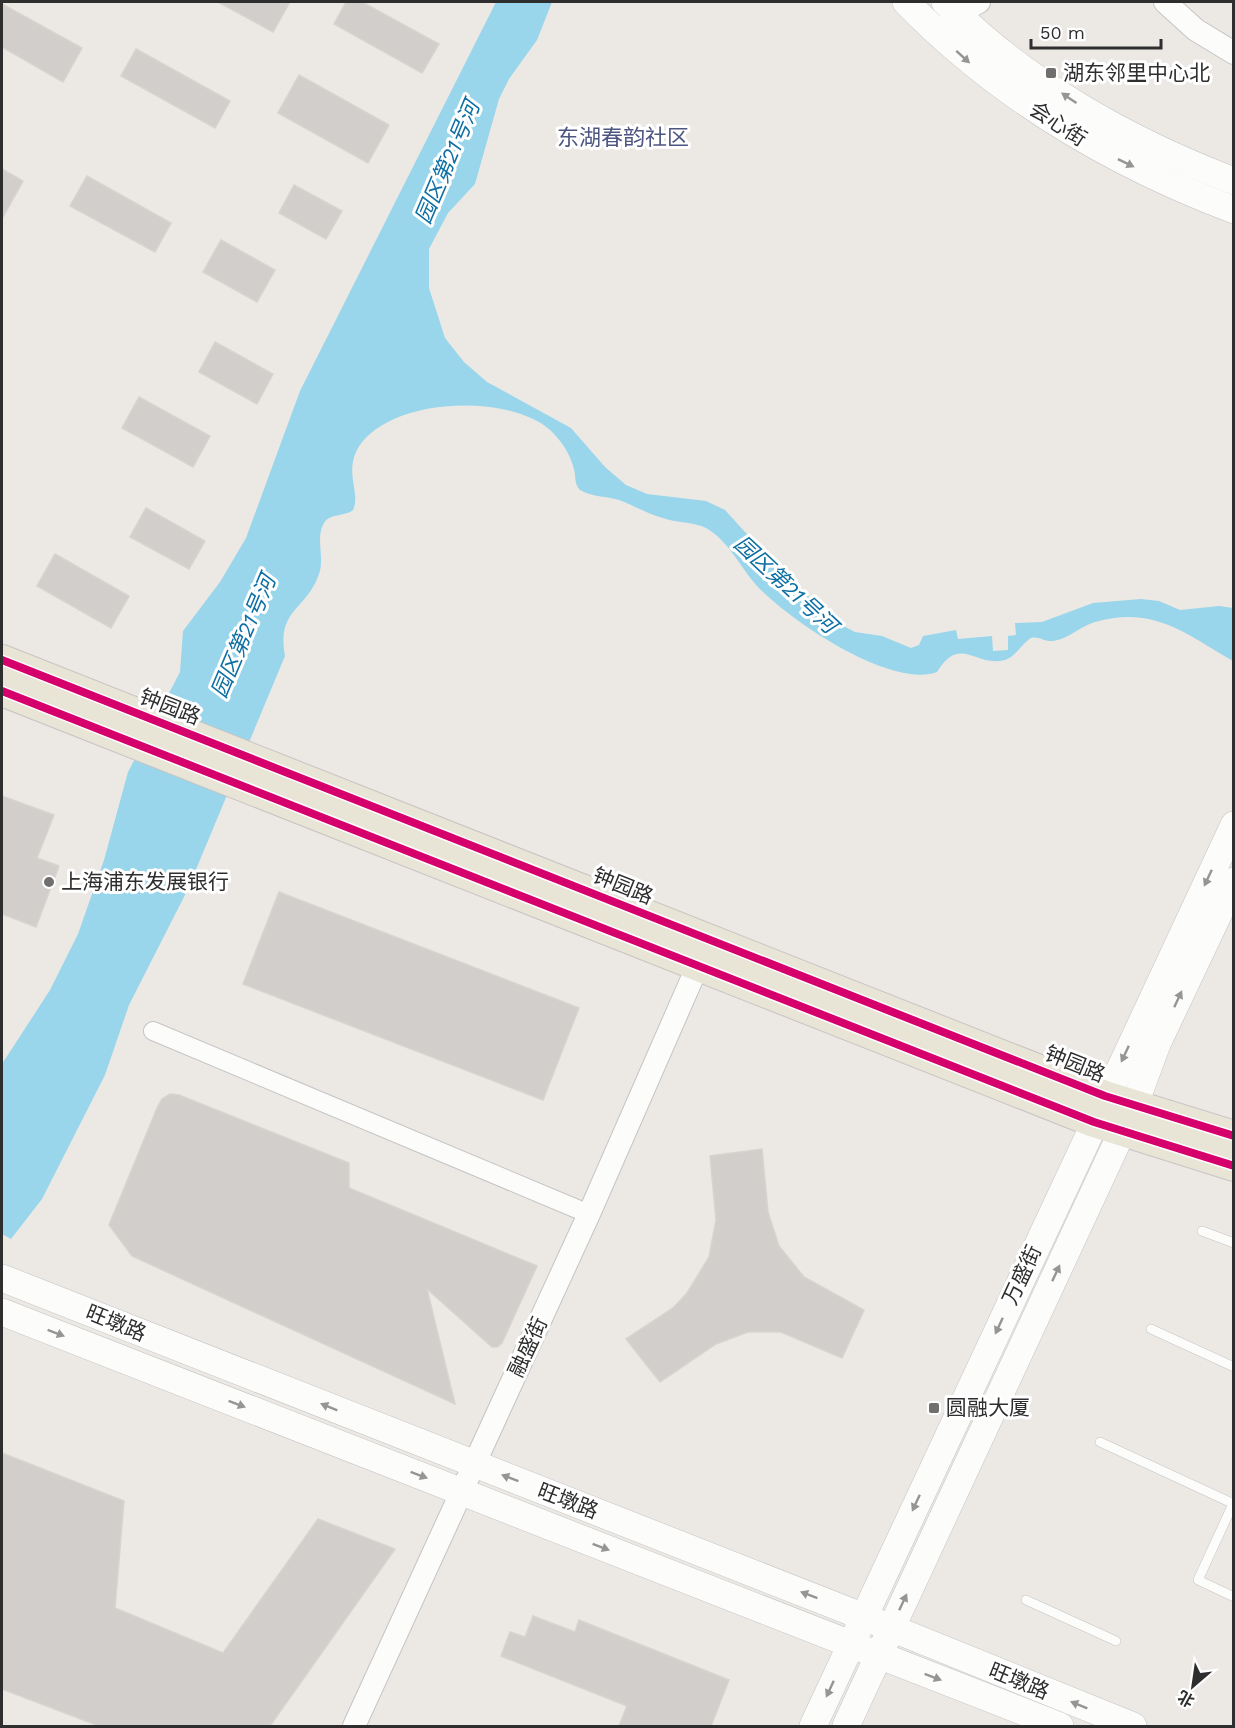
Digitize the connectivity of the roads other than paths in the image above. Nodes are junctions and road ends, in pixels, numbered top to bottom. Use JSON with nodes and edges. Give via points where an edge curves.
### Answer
{"nodes":[{"id":1,"x":906,"y":2,"type":"edge"},
{"id":2,"x":1165,"y":2,"type":"edge"},
{"id":3,"x":960,"y":6,"type":"edge"},
{"id":4,"x":937,"y":34,"type":"junction"},
{"id":5,"x":1233,"y":53,"type":"edge"},
{"id":6,"x":1233,"y":181,"type":"edge"},
{"id":7,"x":1233,"y":210,"type":"edge"},
{"id":8,"x":2,"y":660,"type":"edge"},
{"id":9,"x":2,"y":691,"type":"edge"},
{"id":10,"x":137,"y":729,"type":"junction"},
{"id":11,"x":249,"y":773,"type":"junction"},
{"id":12,"x":1233,"y":825,"type":"edge"},
{"id":13,"x":1233,"y":881,"type":"edge"},
{"id":14,"x":698,"y":965,"type":"junction"},
{"id":15,"x":153,"y":1031,"type":"dead end"},
{"id":16,"x":1134,"y":1106,"type":"junction"},
{"id":17,"x":1107,"y":1117,"type":"junction"},
{"id":18,"x":1233,"y":1136,"type":"edge"},
{"id":19,"x":1233,"y":1166,"type":"edge"},
{"id":20,"x":589,"y":1214,"type":"junction"},
{"id":21,"x":1202,"y":1232,"type":"dead end"},
{"id":22,"x":1233,"y":1243,"type":"edge"},
{"id":23,"x":2,"y":1278,"type":"edge"},
{"id":24,"x":2,"y":1312,"type":"edge"},
{"id":25,"x":1151,"y":1329,"type":"dead end"},
{"id":26,"x":1233,"y":1367,"type":"edge"},
{"id":27,"x":1100,"y":1442,"type":"dead end"},
{"id":28,"x":474,"y":1464,"type":"junction"},
{"id":29,"x":461,"y":1492,"type":"junction"},
{"id":30,"x":1233,"y":1504,"type":"edge"},
{"id":31,"x":1233,"y":1597,"type":"edge"},
{"id":32,"x":1026,"y":1600,"type":"dead end"},
{"id":33,"x":864,"y":1617,"type":"junction"},
{"id":34,"x":891,"y":1629,"type":"junction"},
{"id":35,"x":1116,"y":1641,"type":"dead end"},
{"id":36,"x":851,"y":1645,"type":"junction"},
{"id":37,"x":879,"y":1655,"type":"junction"},
{"id":38,"x":354,"y":1726,"type":"edge"},
{"id":39,"x":813,"y":1726,"type":"edge"},
{"id":40,"x":846,"y":1726,"type":"edge"},
{"id":41,"x":1060,"y":1726,"type":"edge"},
{"id":42,"x":1133,"y":1726,"type":"edge"}],
"edges":[{"from":1,"to":4,"type":"main road","name":"会心街"},
{"from":2,"to":5,"type":"street","via":[[1196,30]]},
{"from":3,"to":4,"type":"street"},
{"from":6,"to":3,"type":"main road","name":"会心街","one_way":true,"via":[[1096,116],[993,45]]},
{"from":4,"to":7,"type":"main road","name":"会心街","one_way":true,"via":[[974,67],[1081,140],[1151,176]]},
{"from":8,"to":10,"type":"main road","name":"钟园路"},
{"from":9,"to":10,"type":"main road","name":"钟园路"},
{"from":10,"to":11,"type":"main road","name":"钟园路"},
{"from":11,"to":14,"type":"main road","name":"钟园路"},
{"from":11,"to":17,"type":"main road","name":"钟园路"},
{"from":12,"to":17,"type":"main road","name":"万盛街","one_way":true},
{"from":16,"to":13,"type":"main road","one_way":true,"via":[[1157,1044]]},
{"from":14,"to":17,"type":"main road","name":"钟园路"},
{"from":14,"to":20,"type":"street","name":"融盛街"},
{"from":15,"to":20,"type":"street"},
{"from":16,"to":17,"type":"main road","name":"钟园路"},
{"from":16,"to":18,"type":"main road","name":"钟园路"},
{"from":17,"to":19,"type":"main road","name":"钟园路"},
{"from":17,"to":33,"type":"main road","name":"万盛街","one_way":true},
{"from":34,"to":17,"type":"main road","name":"万盛街","one_way":true},
{"from":20,"to":28,"type":"street","name":"融盛街"},
{"from":21,"to":22,"type":"lane"},
{"from":28,"to":23,"type":"main road","name":"旺墩路","one_way":true},
{"from":24,"to":29,"type":"main road","name":"旺墩路","one_way":true},
{"from":25,"to":26,"type":"lane"},
{"from":27,"to":30,"type":"lane"},
{"from":28,"to":29,"type":"street","name":"融盛街"},
{"from":33,"to":28,"type":"main road","name":"旺墩路","one_way":true},
{"from":29,"to":36,"type":"main road","name":"旺墩路","one_way":true},
{"from":29,"to":38,"type":"street","name":"融盛街"},
{"from":30,"to":31,"type":"lane","via":[[1198,1580]]},
{"from":32,"to":35,"type":"lane"},
{"from":33,"to":34,"type":"main road","name":"旺墩路"},
{"from":33,"to":36,"type":"main road","name":"万盛街"},
{"from":34,"to":37,"type":"main road","name":"万盛街"},
{"from":42,"to":34,"type":"main road","name":"旺墩路","one_way":true},
{"from":36,"to":37,"type":"main road","name":"旺墩路"},
{"from":36,"to":39,"type":"main road","name":"万盛街","one_way":true},
{"from":37,"to":40,"type":"main road","name":"万盛街"},
{"from":37,"to":41,"type":"main road","name":"旺墩路","one_way":true}]}
